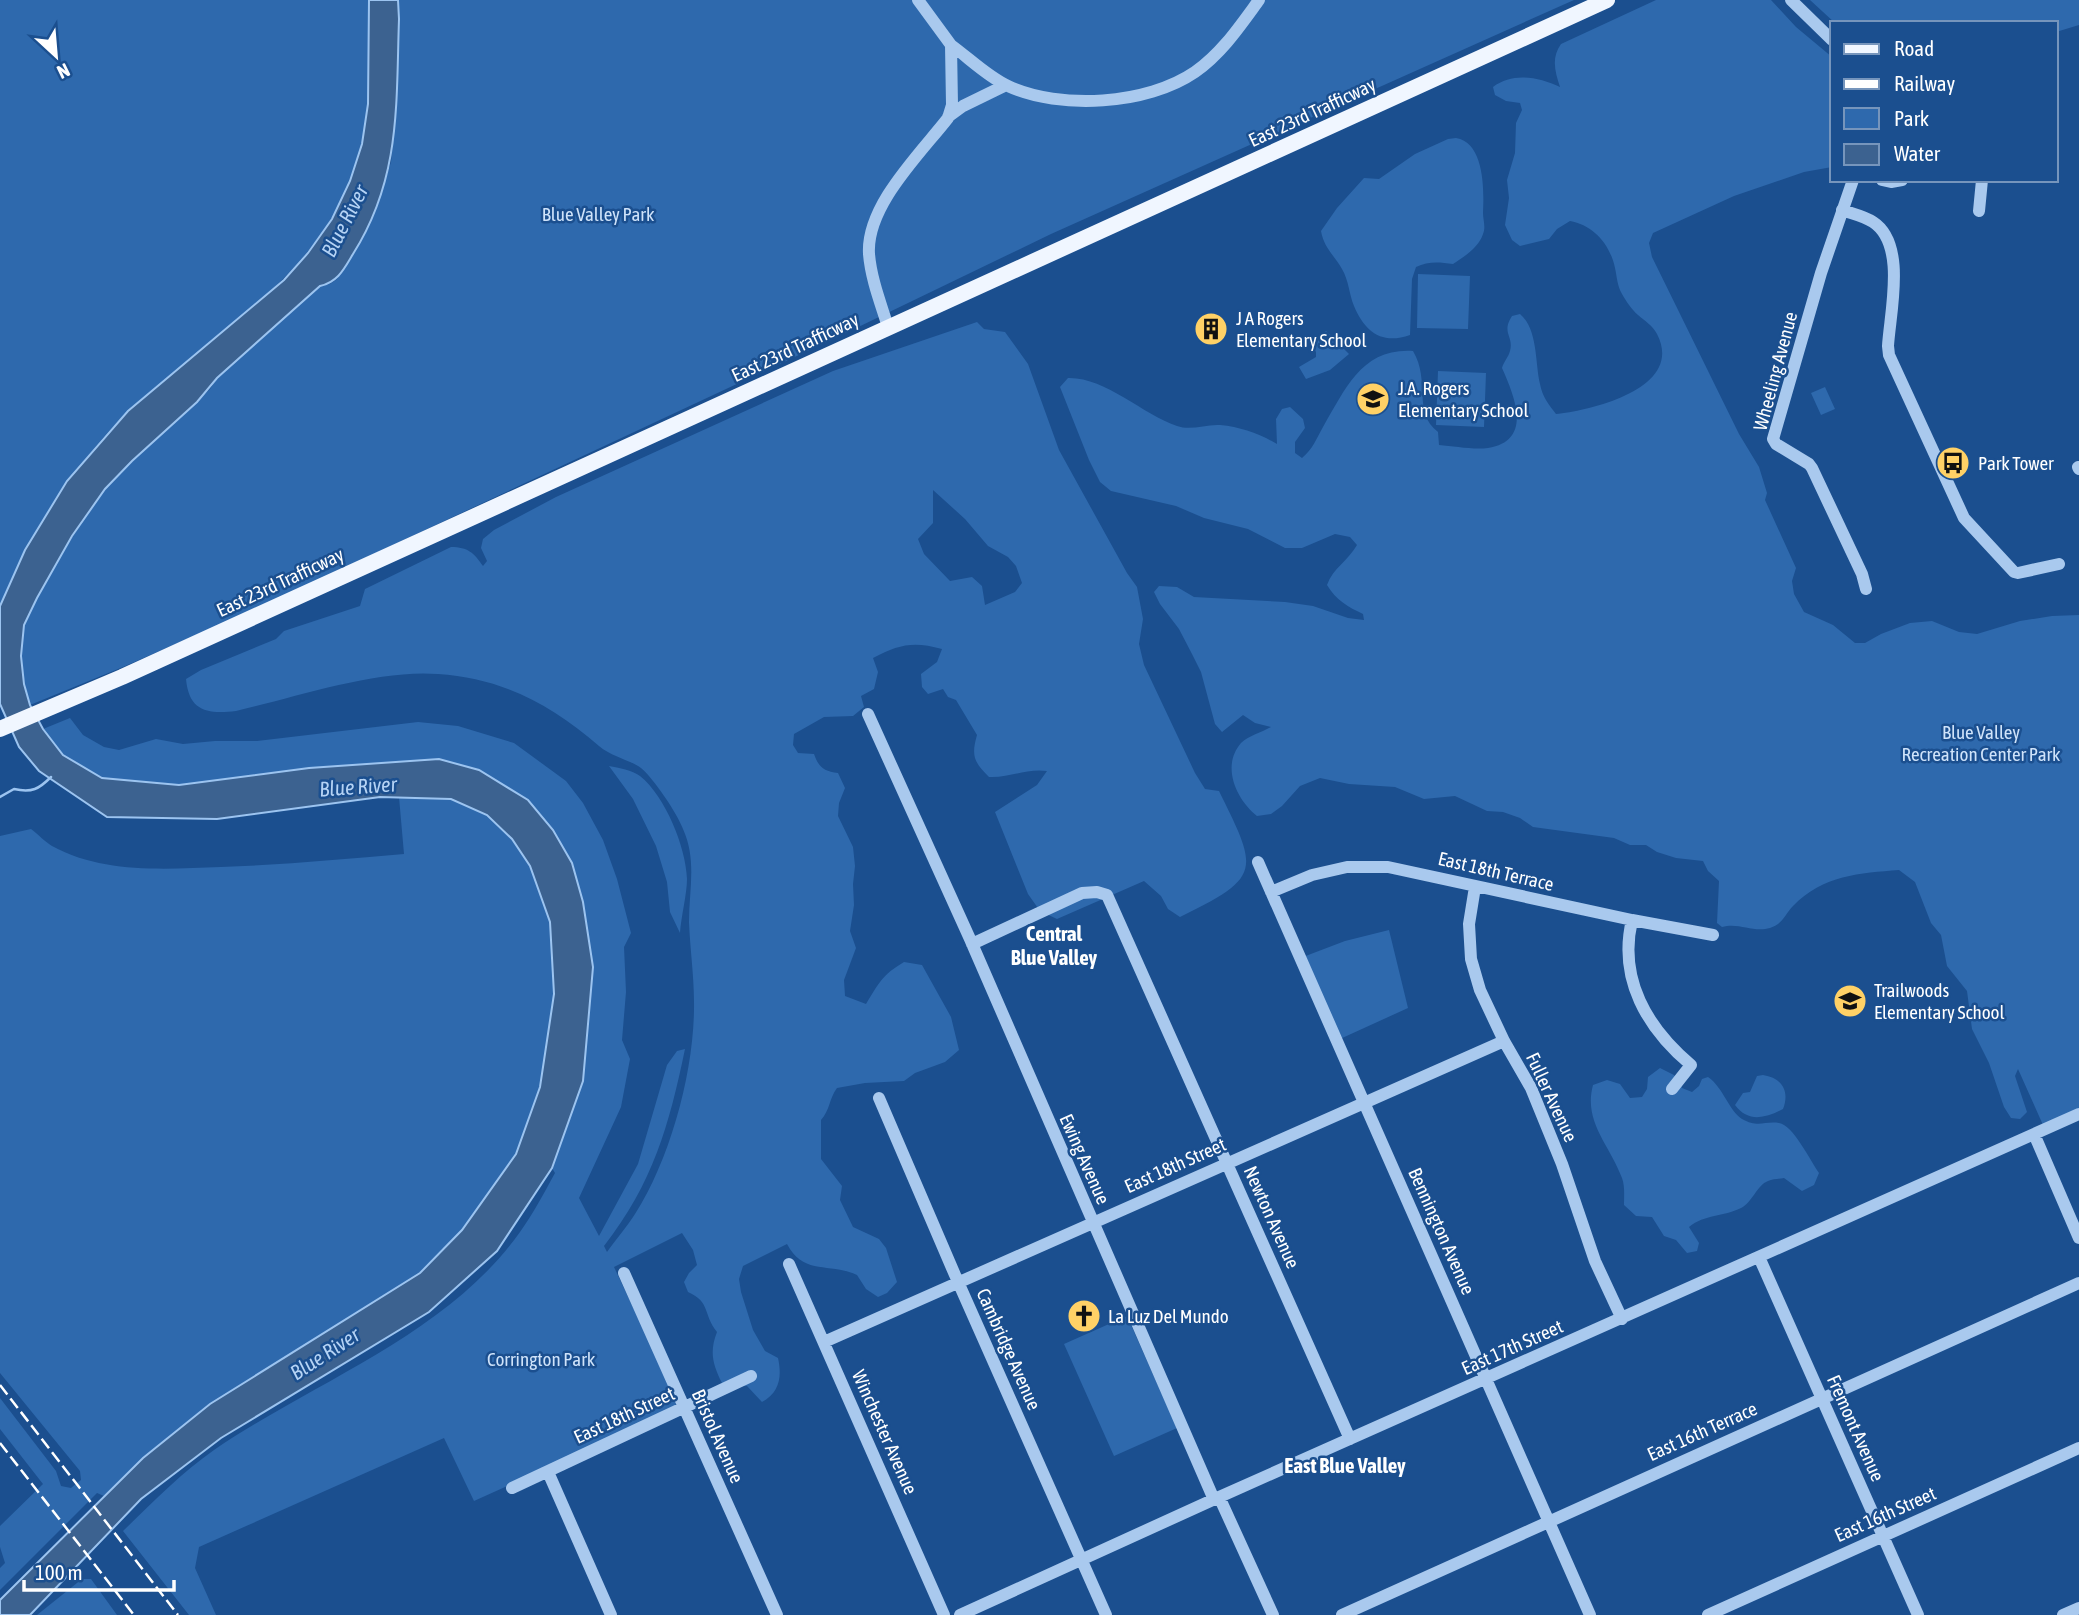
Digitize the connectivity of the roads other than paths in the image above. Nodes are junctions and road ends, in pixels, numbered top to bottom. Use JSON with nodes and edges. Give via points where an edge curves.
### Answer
{"nodes":[{"id":1,"x":918,"y":0,"type":"edge"},
{"id":2,"x":1259,"y":0,"type":"edge"},
{"id":3,"x":1607,"y":0,"type":"edge"},
{"id":4,"x":1791,"y":0,"type":"edge"},
{"id":5,"x":1830,"y":38,"type":"edge"},
{"id":6,"x":951,"y":45,"type":"junction"},
{"id":7,"x":1006,"y":85,"type":"junction"},
{"id":8,"x":948,"y":118,"type":"junction"},
{"id":9,"x":1852,"y":182,"type":"edge"},
{"id":10,"x":1982,"y":182,"type":"edge"},
{"id":11,"x":1842,"y":210,"type":"junction"},
{"id":12,"x":1979,"y":211,"type":"dead end"},
{"id":13,"x":888,"y":327,"type":"junction"},
{"id":14,"x":2059,"y":564,"type":"dead end"},
{"id":15,"x":1866,"y":589,"type":"dead end"},
{"id":16,"x":868,"y":714,"type":"dead end"},
{"id":17,"x":0,"y":729,"type":"edge"},
{"id":18,"x":1258,"y":862,"type":"dead end"},
{"id":19,"x":1475,"y":887,"type":"junction"},
{"id":20,"x":1271,"y":892,"type":"junction"},
{"id":21,"x":1632,"y":920,"type":"junction"},
{"id":22,"x":1713,"y":935,"type":"dead end"},
{"id":23,"x":972,"y":944,"type":"junction"},
{"id":24,"x":1504,"y":1041,"type":"junction"},
{"id":25,"x":1672,"y":1089,"type":"dead end"},
{"id":26,"x":879,"y":1098,"type":"dead end"},
{"id":27,"x":1364,"y":1102,"type":"junction"},
{"id":28,"x":2079,"y":1114,"type":"edge"},
{"id":29,"x":2034,"y":1134,"type":"junction"},
{"id":30,"x":1227,"y":1163,"type":"junction"},
{"id":31,"x":1093,"y":1224,"type":"junction"},
{"id":32,"x":2079,"y":1238,"type":"edge"},
{"id":33,"x":1759,"y":1257,"type":"junction"},
{"id":34,"x":789,"y":1264,"type":"dead end"},
{"id":35,"x":624,"y":1273,"type":"dead end"},
{"id":36,"x":958,"y":1283,"type":"junction"},
{"id":37,"x":2079,"y":1283,"type":"edge"},
{"id":38,"x":1622,"y":1319,"type":"junction"},
{"id":39,"x":824,"y":1342,"type":"junction"},
{"id":40,"x":751,"y":1376,"type":"dead end"},
{"id":41,"x":1487,"y":1379,"type":"junction"},
{"id":42,"x":1822,"y":1399,"type":"junction"},
{"id":43,"x":685,"y":1409,"type":"junction"},
{"id":44,"x":1350,"y":1439,"type":"junction"},
{"id":45,"x":2079,"y":1448,"type":"edge"},
{"id":46,"x":548,"y":1472,"type":"junction"},
{"id":47,"x":512,"y":1488,"type":"dead end"},
{"id":48,"x":1217,"y":1498,"type":"junction"},
{"id":49,"x":1550,"y":1521,"type":"junction"},
{"id":50,"x":1882,"y":1536,"type":"junction"},
{"id":51,"x":1081,"y":1560,"type":"junction"},
{"id":52,"x":2079,"y":1608,"type":"edge"},
{"id":53,"x":611,"y":1615,"type":"edge"},
{"id":54,"x":777,"y":1615,"type":"edge"},
{"id":55,"x":944,"y":1615,"type":"edge"},
{"id":56,"x":960,"y":1615,"type":"edge"},
{"id":57,"x":1106,"y":1615,"type":"edge"},
{"id":58,"x":1273,"y":1615,"type":"edge"},
{"id":59,"x":1342,"y":1615,"type":"edge"},
{"id":60,"x":1590,"y":1615,"type":"edge"},
{"id":61,"x":1708,"y":1615,"type":"edge"},
{"id":62,"x":1918,"y":1615,"type":"edge"},
{"id":63,"x":2063,"y":1615,"type":"edge"}],
"edges":[{"from":1,"to":6,"type":"street"},
{"from":2,"to":7,"type":"street","via":[[1224,46],[1193,73],[1157,89],[1128,98],[1077,101],[1038,96]]},
{"from":3,"to":13,"type":"main road","name":"East 23rd Trafficway"},
{"from":4,"to":5,"type":"street"},
{"from":6,"to":7,"type":"street"},
{"from":6,"to":8,"type":"street"},
{"from":7,"to":8,"type":"street"},
{"from":8,"to":13,"type":"street","via":[[886,197],[873,227],[869,253]]},
{"from":9,"to":11,"type":"street","name":"Wheeling Avenue"},
{"from":10,"to":12,"type":"street"},
{"from":11,"to":14,"type":"street","via":[[1874,222],[1891,244],[1889,355],[1964,518],[2014,572]]},
{"from":11,"to":15,"type":"street","name":"Wheeling Avenue","via":[[1773,439],[1812,468]]},
{"from":13,"to":17,"type":"main road","name":"East 23rd Trafficway"},
{"from":16,"to":23,"type":"street","name":"Ewing Avenue"},
{"from":18,"to":20,"type":"street","name":"Bennington Avenue"},
{"from":19,"to":20,"type":"street","name":"East 18th Terrace","via":[[1388,867],[1347,867]]},
{"from":19,"to":21,"type":"street","name":"East 18th Terrace"},
{"from":19,"to":24,"type":"street","name":"Fuller Avenue","via":[[1469,924],[1471,959]]},
{"from":20,"to":27,"type":"street","name":"Bennington Avenue"},
{"from":21,"to":22,"type":"street","name":"East 18th Terrace"},
{"from":21,"to":25,"type":"street","via":[[1627,956],[1634,990],[1650,1023],[1691,1065]]},
{"from":23,"to":30,"type":"street","name":"Newton Avenue","via":[[1082,893],[1107,895]]},
{"from":23,"to":31,"type":"street","name":"Ewing Avenue"},
{"from":24,"to":27,"type":"street","name":"East 18th Street"},
{"from":24,"to":38,"type":"street","name":"Fuller Avenue","via":[[1531,1088],[1595,1261]]},
{"from":26,"to":36,"type":"street","name":"Cambridge Avenue"},
{"from":27,"to":30,"type":"street","name":"East 18th Street"},
{"from":27,"to":41,"type":"street","name":"Bennington Avenue"},
{"from":28,"to":29,"type":"street","name":"East 17th Street"},
{"from":29,"to":32,"type":"street"},
{"from":29,"to":33,"type":"street","name":"East 17th Street"},
{"from":30,"to":31,"type":"street","name":"East 18th Street"},
{"from":30,"to":44,"type":"street","name":"Newton Avenue"},
{"from":31,"to":36,"type":"street","name":"East 18th Street"},
{"from":31,"to":48,"type":"street","name":"Ewing Avenue"},
{"from":33,"to":38,"type":"street","name":"East 17th Street"},
{"from":33,"to":42,"type":"street","name":"Fremont Avenue"},
{"from":34,"to":39,"type":"street","name":"Winchester Avenue"},
{"from":35,"to":43,"type":"street","name":"Bristol Avenue"},
{"from":36,"to":39,"type":"street","name":"East 18th Street"},
{"from":36,"to":51,"type":"street","name":"Cambridge Avenue"},
{"from":37,"to":42,"type":"street","name":"East 16th Terrace"},
{"from":38,"to":41,"type":"street","name":"East 17th Street"},
{"from":39,"to":55,"type":"street","name":"Winchester Avenue"},
{"from":40,"to":43,"type":"street","name":"East 18th Street"},
{"from":41,"to":44,"type":"street","name":"East 17th Street"},
{"from":41,"to":49,"type":"street","name":"Bennington Avenue"},
{"from":42,"to":49,"type":"street","name":"East 16th Terrace"},
{"from":42,"to":50,"type":"street","name":"Fremont Avenue"},
{"from":43,"to":46,"type":"street","name":"East 18th Street"},
{"from":43,"to":54,"type":"street","name":"Bristol Avenue"},
{"from":44,"to":48,"type":"street","name":"East 17th Street"},
{"from":45,"to":50,"type":"street","name":"East 16th Street"},
{"from":46,"to":47,"type":"street","name":"East 18th Street"},
{"from":46,"to":53,"type":"street"},
{"from":48,"to":51,"type":"street","name":"East 17th Street"},
{"from":48,"to":58,"type":"street","name":"Ewing Avenue"},
{"from":49,"to":59,"type":"street","name":"East 16th Terrace"},
{"from":49,"to":60,"type":"street","name":"Bennington Avenue"},
{"from":50,"to":61,"type":"street","name":"East 16th Street"},
{"from":50,"to":62,"type":"street","name":"Fremont Avenue"},
{"from":51,"to":56,"type":"street","name":"East 17th Street"},
{"from":51,"to":57,"type":"street","name":"Cambridge Avenue"},
{"from":52,"to":63,"type":"street"}]}
